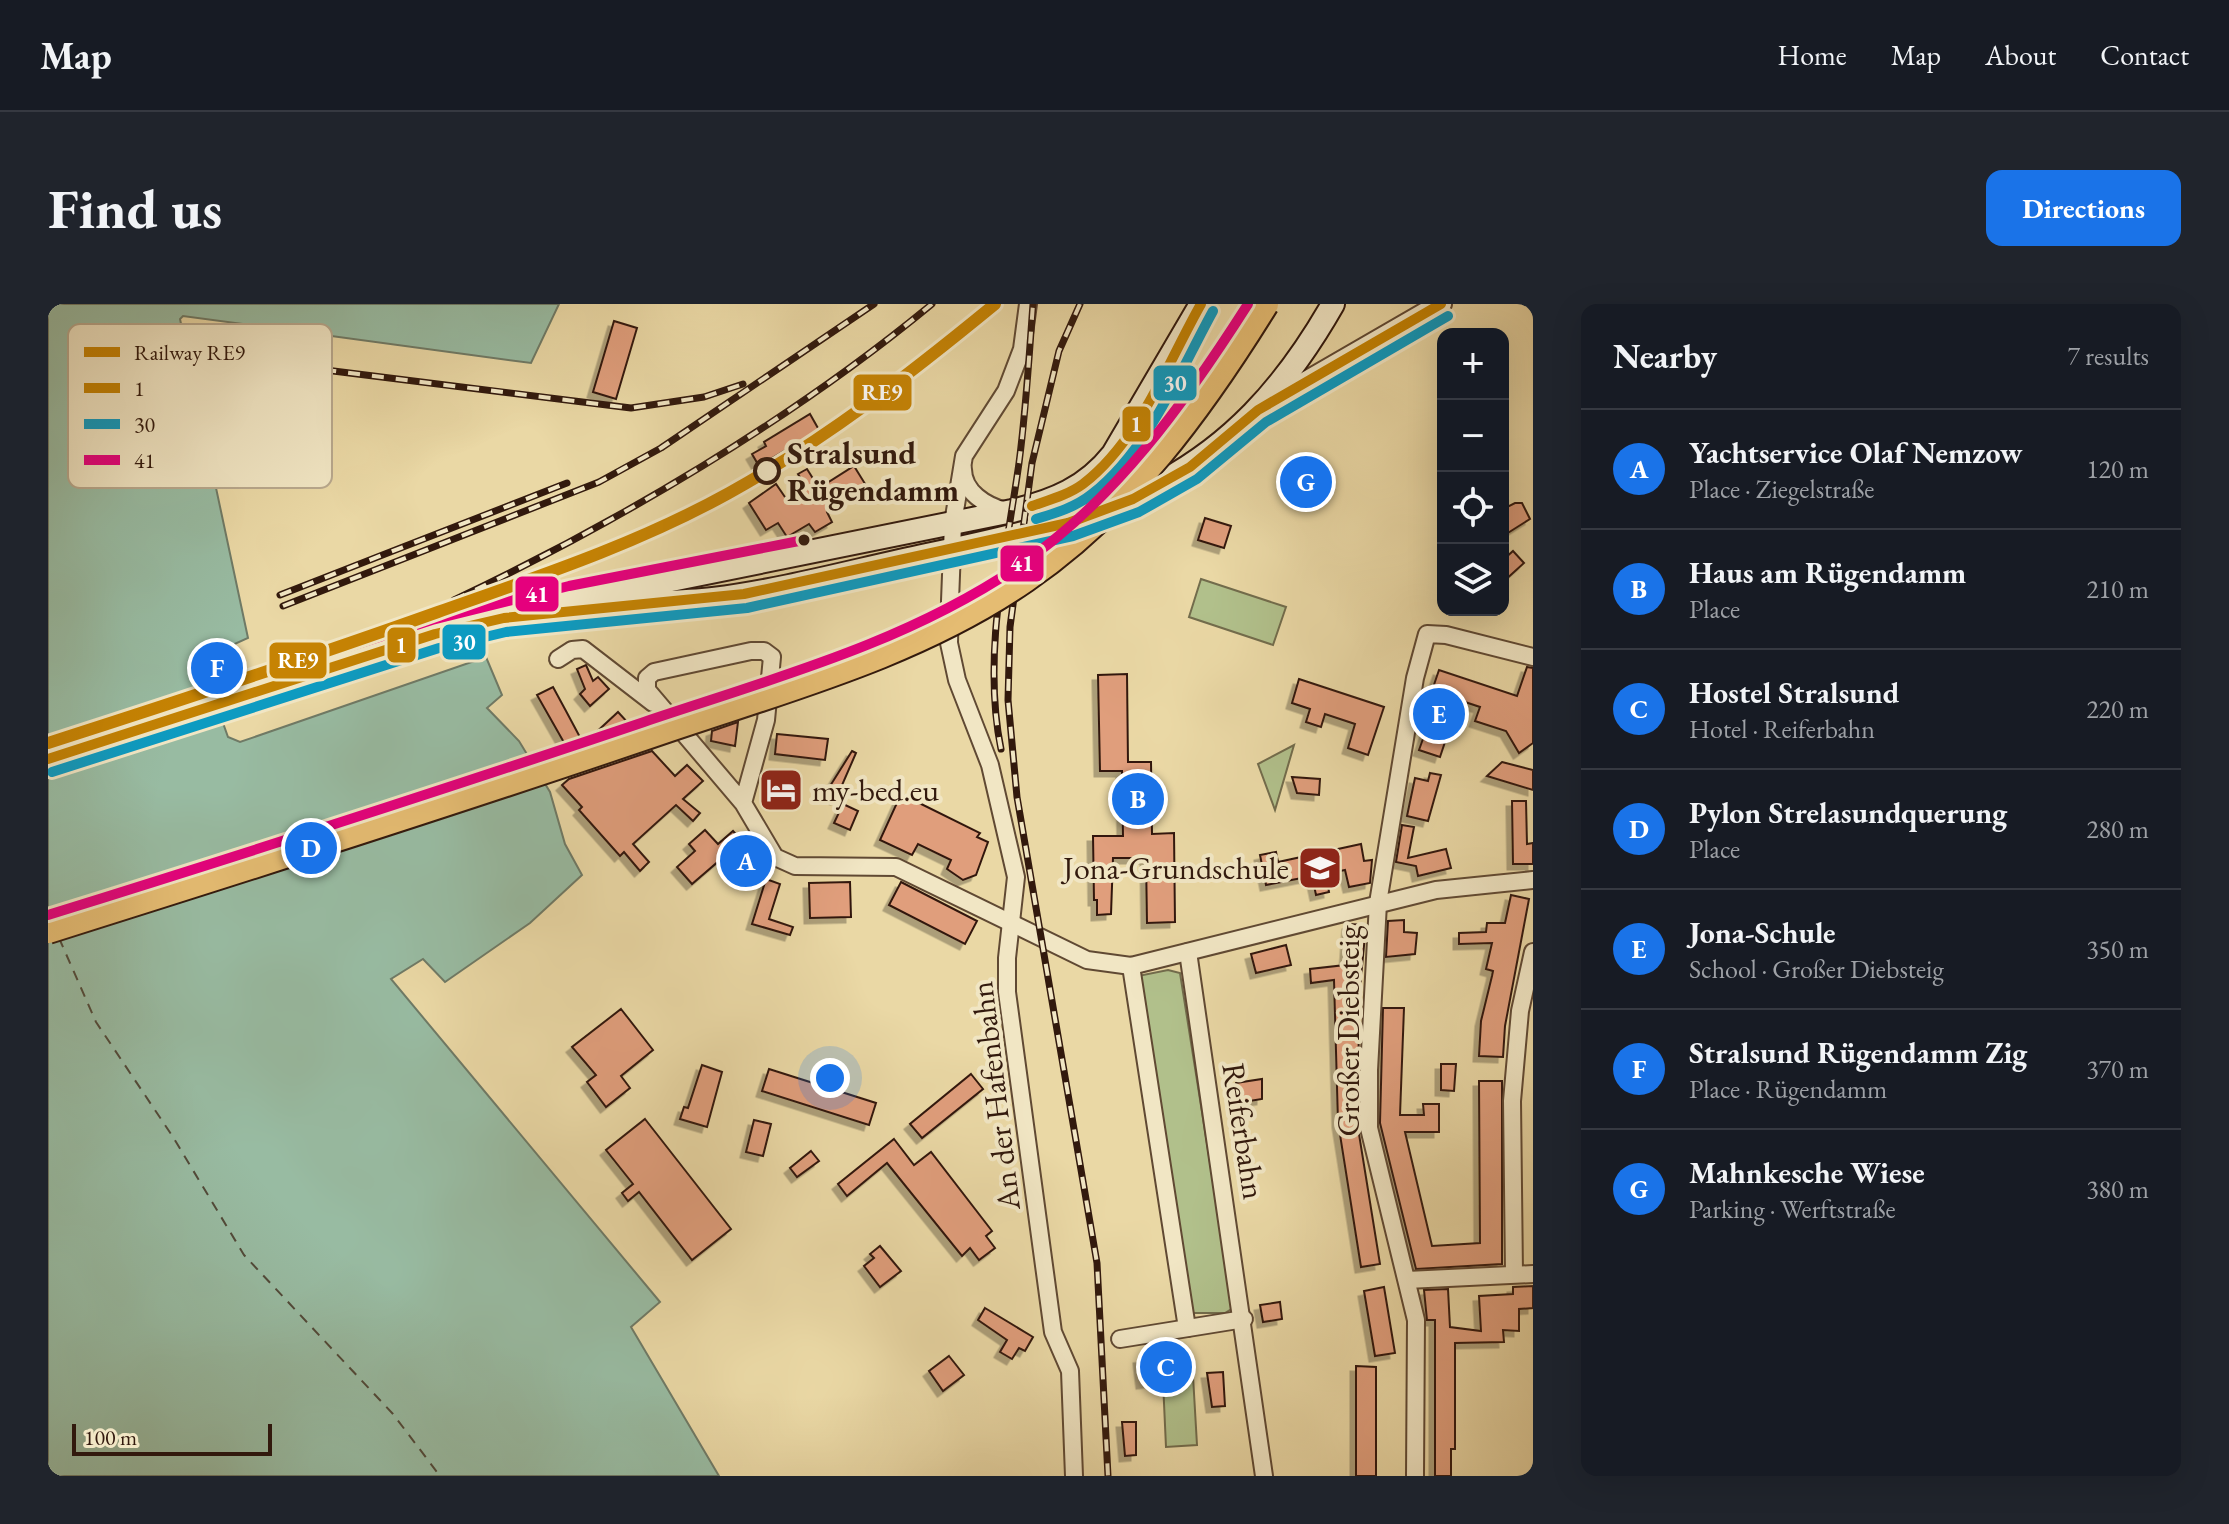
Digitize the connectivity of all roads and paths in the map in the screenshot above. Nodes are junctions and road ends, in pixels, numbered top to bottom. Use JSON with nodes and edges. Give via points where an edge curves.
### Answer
{"nodes":[{"id":1,"x":1028,"y":304,"type":"edge"},
{"id":2,"x":1201,"y":304,"type":"edge"},
{"id":3,"x":1265,"y":304,"type":"edge"},
{"id":4,"x":1333,"y":304,"type":"edge"},
{"id":5,"x":1441,"y":304,"type":"edge"},
{"id":6,"x":1258,"y":410,"type":"junction"},
{"id":7,"x":964,"y":456,"type":"junction"},
{"id":8,"x":1007,"y":511,"type":"junction"},
{"id":9,"x":953,"y":523,"type":"junction"},
{"id":10,"x":951,"y":550,"type":"junction"},
{"id":11,"x":504,"y":618,"type":"junction"},
{"id":12,"x":1533,"y":657,"type":"edge"},
{"id":13,"x":558,"y":659,"type":"dead end"},
{"id":14,"x":661,"y":709,"type":"junction"},
{"id":15,"x":48,"y":759,"type":"edge"},
{"id":16,"x":743,"y":803,"type":"junction"},
{"id":17,"x":1533,"y":880,"type":"edge"},
{"id":18,"x":1378,"y":903,"type":"junction"},
{"id":19,"x":1012,"y":925,"type":"junction"},
{"id":20,"x":48,"y":930,"type":"edge"},
{"id":21,"x":1188,"y":952,"type":"junction"},
{"id":22,"x":1533,"y":952,"type":"edge"},
{"id":23,"x":1131,"y":966,"type":"junction"},
{"id":24,"x":1514,"y":1273,"type":"junction"},
{"id":25,"x":1533,"y":1274,"type":"edge"},
{"id":26,"x":1407,"y":1280,"type":"junction"},
{"id":27,"x":1244,"y":1319,"type":"junction"},
{"id":28,"x":1187,"y":1328,"type":"junction"},
{"id":29,"x":1120,"y":1339,"type":"dead end"},
{"id":30,"x":1074,"y":1476,"type":"edge"},
{"id":31,"x":1264,"y":1476,"type":"edge"},
{"id":32,"x":1415,"y":1476,"type":"edge"}],
"edges":[{"from":1,"to":7,"type":"street","via":[[1022,349],[1010,381]]},
{"from":2,"to":8,"type":"main road","via":[[1129,430],[1098,472],[1061,497]]},
{"from":3,"to":20,"type":"highway","bridge":true,"via":[[1203,401],[1142,478],[1026,578],[947,626],[845,668],[470,797]]},
{"from":4,"to":6,"type":"main road"},
{"from":5,"to":6,"type":"street"},
{"from":6,"to":10,"type":"main road","via":[[1190,467],[1133,499],[1068,523]]},
{"from":7,"to":8,"type":"street","via":[[967,487],[987,504]]},
{"from":7,"to":9,"type":"street","name":"An der Hafenbahn"},
{"from":8,"to":9,"type":"main road"},
{"from":9,"to":10,"type":"street","name":"An der Hafenbahn"},
{"from":9,"to":11,"type":"main road"},
{"from":10,"to":11,"type":"main road","via":[[734,596]]},
{"from":10,"to":19,"type":"street","name":"An der Hafenbahn","via":[[949,643],[969,717],[990,765],[1016,877]]},
{"from":11,"to":15,"type":"main road","via":[[435,634]]},
{"from":12,"to":18,"type":"street","name":"Großer Diebsteig","via":[[1427,634]]},
{"from":13,"to":14,"type":"street","via":[[583,649]]},
{"from":14,"to":16,"type":"street"},
{"from":14,"to":16,"type":"street","via":[[647,690],[647,678],[654,672],[764,651],[774,663],[766,720]]},
{"from":16,"to":19,"type":"street","via":[[775,857],[785,862],[896,867]]},
{"from":17,"to":18,"type":"street","via":[[1473,884]]},
{"from":18,"to":21,"type":"street"},
{"from":18,"to":26,"type":"street","name":"Großer Diebsteig","via":[[1369,1128]]},
{"from":19,"to":23,"type":"street","via":[[1087,960]]},
{"from":19,"to":30,"type":"street","name":"An der Hafenbahn","via":[[1007,992],[1053,1332],[1070,1371]]},
{"from":21,"to":23,"type":"street"},
{"from":21,"to":27,"type":"street","name":"Reiferbahn"},
{"from":22,"to":24,"type":"street","via":[[1515,1045]]},
{"from":23,"to":28,"type":"street"},
{"from":24,"to":25,"type":"street"},
{"from":24,"to":26,"type":"street"},
{"from":26,"to":32,"type":"street","name":"Großer Diebsteig","via":[[1416,1320]]},
{"from":27,"to":28,"type":"street"},
{"from":27,"to":31,"type":"street","name":"Reiferbahn"},
{"from":28,"to":29,"type":"street"}]}
